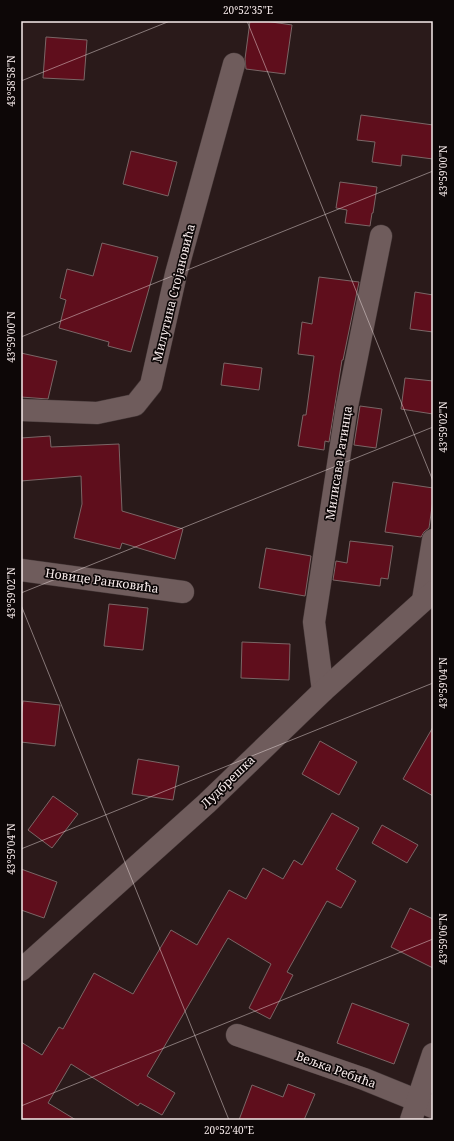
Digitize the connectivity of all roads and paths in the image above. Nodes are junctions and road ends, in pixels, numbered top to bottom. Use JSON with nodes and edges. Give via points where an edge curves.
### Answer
{"nodes":[{"id":1,"x":234,"y":64,"type":"dead end"},
{"id":2,"x":380,"y":236,"type":"dead end"},
{"id":3,"x":21,"y":410,"type":"edge"},
{"id":4,"x":433,"y":540,"type":"edge"},
{"id":5,"x":21,"y":570,"type":"edge"},
{"id":6,"x":183,"y":592,"type":"dead end"},
{"id":7,"x":428,"y":596,"type":"edge"},
{"id":8,"x":323,"y":691,"type":"junction"},
{"id":9,"x":21,"y":970,"type":"edge"},
{"id":10,"x":237,"y":1035,"type":"dead end"},
{"id":11,"x":433,"y":1054,"type":"edge"},
{"id":12,"x":420,"y":1109,"type":"edge"}],
"edges":[{"from":1,"to":3,"type":"street","name":"Милутина Стојановића","via":[[176,274],[151,385],[135,405],[97,413]]},
{"from":2,"to":8,"type":"street","name":"Милисава Ратинца","via":[[347,406],[314,622]]},
{"from":4,"to":7,"type":"street"},
{"from":5,"to":6,"type":"street","name":"Новице Ранковића"},
{"from":7,"to":8,"type":"street","name":"Лудбрешка"},
{"from":8,"to":9,"type":"street","name":"Лудбрешка","via":[[207,803]]},
{"from":10,"to":12,"type":"street","name":"Вељка Ребића","via":[[364,1079]]},
{"from":11,"to":12,"type":"street"}]}
